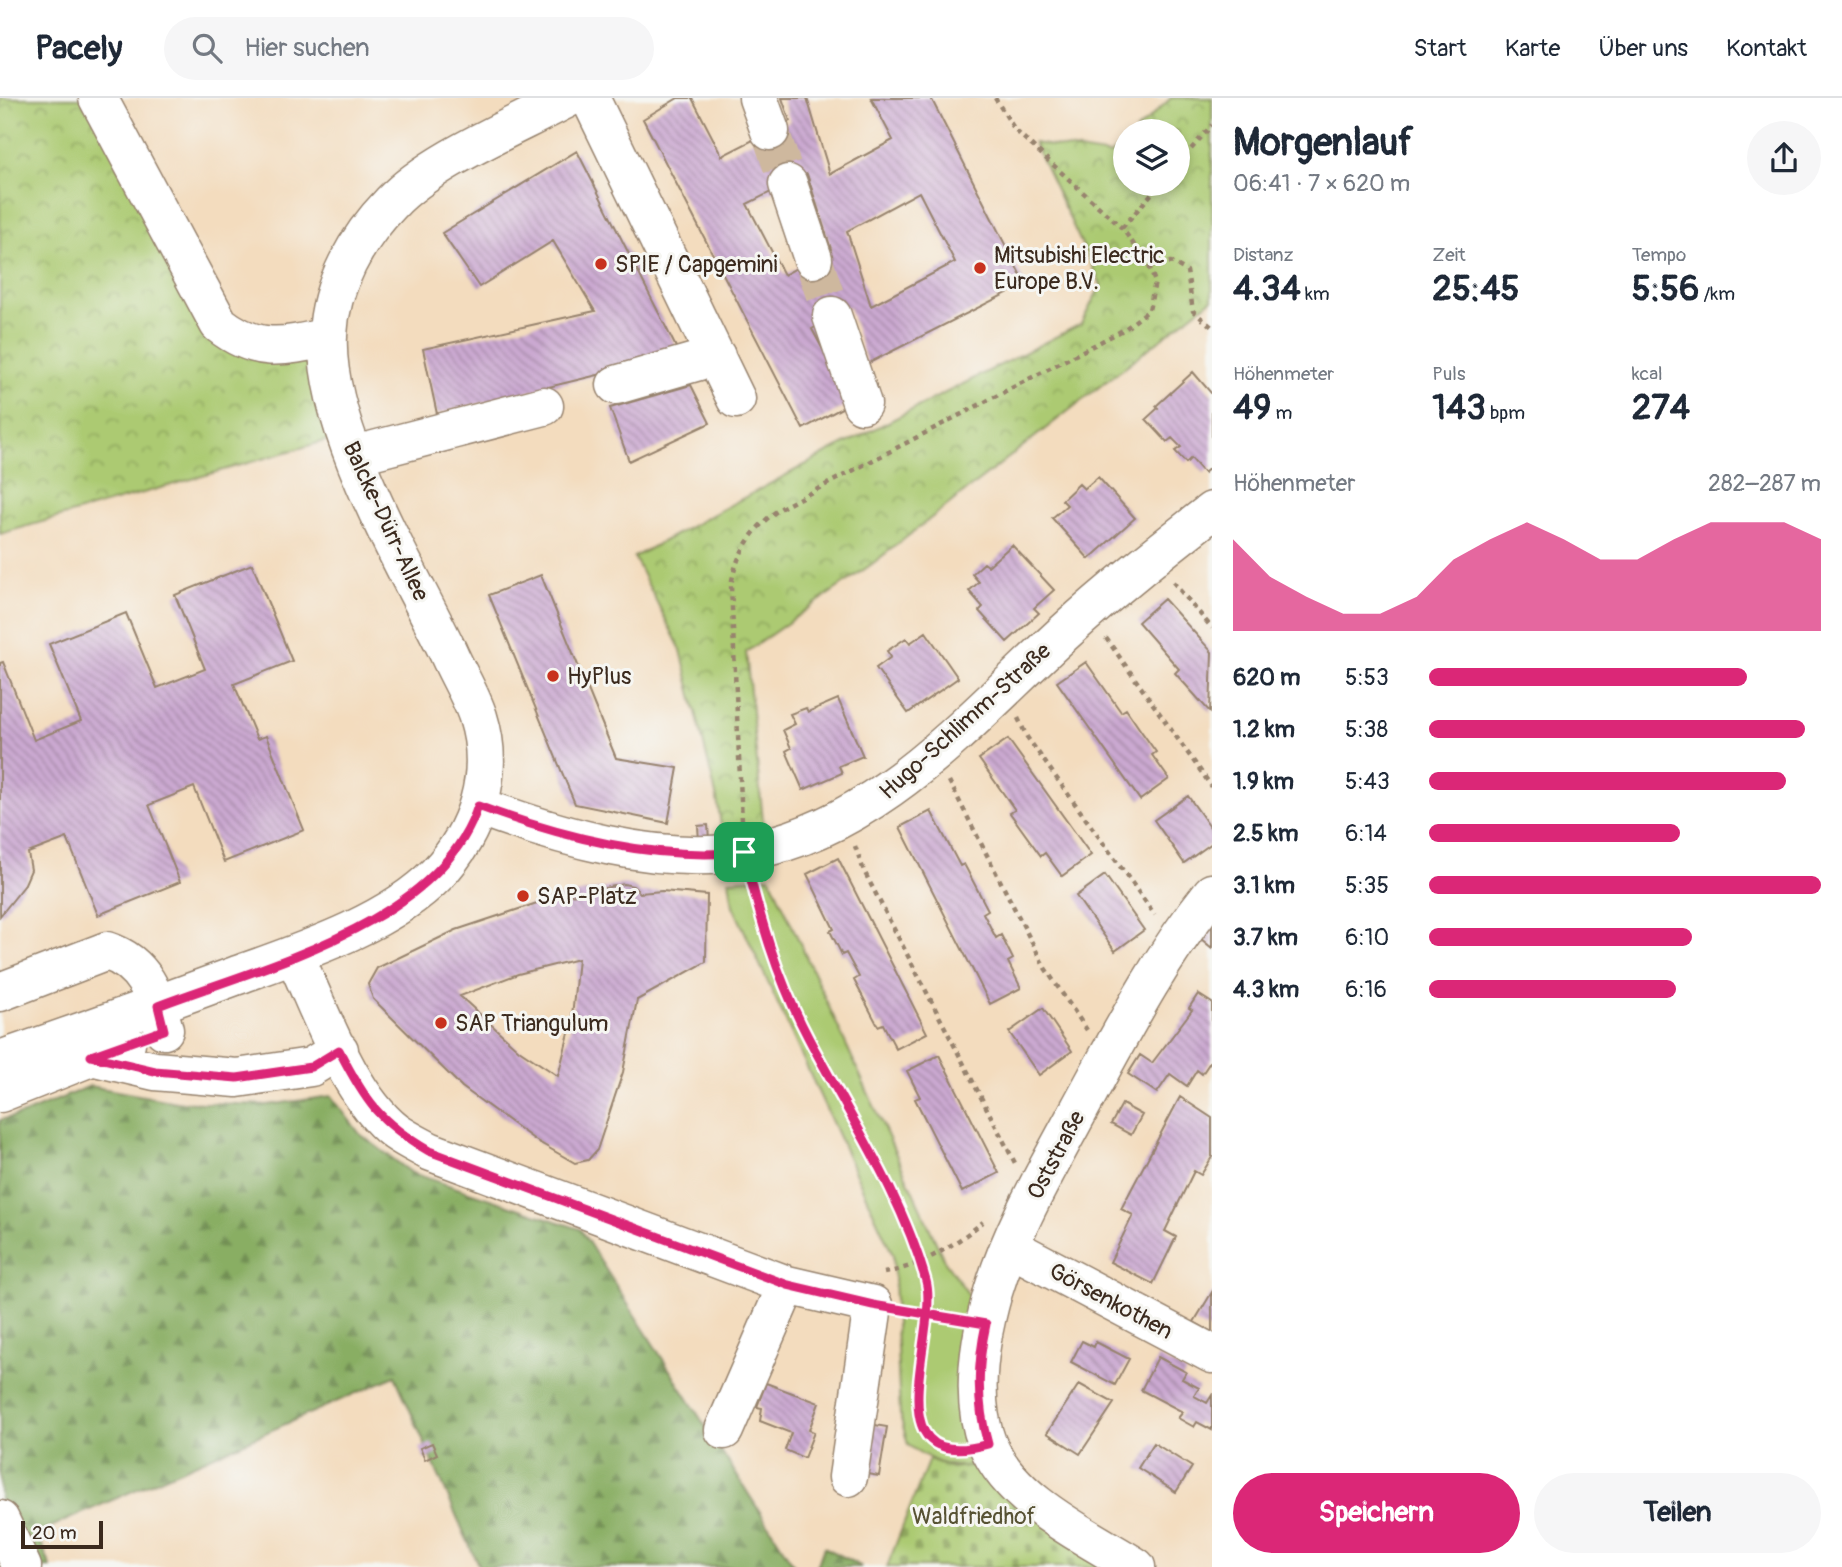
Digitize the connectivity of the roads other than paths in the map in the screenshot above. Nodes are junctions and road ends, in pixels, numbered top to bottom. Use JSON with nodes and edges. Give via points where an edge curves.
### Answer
{"nodes":[{"id":1,"x":98,"y":98,"type":"edge"},
{"id":2,"x":568,"y":98,"type":"edge"},
{"id":3,"x":590,"y":98,"type":"edge"},
{"id":4,"x":788,"y":184,"type":"tunnel mouth"},
{"id":5,"x":813,"y":259,"type":"tunnel mouth"},
{"id":6,"x":832,"y":316,"type":"tunnel mouth"},
{"id":7,"x":328,"y":337,"type":"junction"},
{"id":8,"x":716,"y":356,"type":"junction"},
{"id":9,"x":616,"y":386,"type":"dead end"},
{"id":10,"x":736,"y":398,"type":"dead end"},
{"id":11,"x":862,"y":404,"type":"dead end"},
{"id":12,"x":544,"y":407,"type":"dead end"},
{"id":13,"x":355,"y":455,"type":"junction"},
{"id":14,"x":1212,"y":510,"type":"edge"},
{"id":15,"x":478,"y":806,"type":"junction"},
{"id":16,"x":1212,"y":893,"type":"edge"},
{"id":17,"x":295,"y":957,"type":"junction"},
{"id":18,"x":0,"y":992,"type":"edge"},
{"id":19,"x":161,"y":1018,"type":"junction"},
{"id":20,"x":339,"y":1050,"type":"junction"},
{"id":21,"x":91,"y":1056,"type":"junction"},
{"id":22,"x":0,"y":1060,"type":"edge"},
{"id":23,"x":0,"y":1093,"type":"edge"},
{"id":24,"x":998,"y":1233,"type":"junction"},
{"id":25,"x":788,"y":1285,"type":"junction"},
{"id":26,"x":1212,"y":1354,"type":"edge"},
{"id":27,"x":724,"y":1430,"type":"dead end"},
{"id":28,"x":848,"y":1477,"type":"dead end"},
{"id":29,"x":0,"y":1520,"type":"edge"},
{"id":30,"x":22,"y":1567,"type":"edge"},
{"id":31,"x":1136,"y":1567,"type":"edge"}],
"edges":[{"from":1,"to":7,"type":"street","via":[[219,324],[234,336],[269,346]]},
{"from":2,"to":7,"type":"street","name":"Balcke-Dürr-Allee","via":[[426,175],[392,201],[361,238],[346,266],[332,304]]},
{"from":3,"to":8,"type":"street"},
{"from":4,"to":5,"type":"street"},
{"from":6,"to":11,"type":"street"},
{"from":7,"to":13,"type":"street","name":"Balcke-Dürr-Allee","via":[[334,393]]},
{"from":8,"to":9,"type":"street"},
{"from":8,"to":10,"type":"street"},
{"from":12,"to":13,"type":"street"},
{"from":13,"to":15,"type":"street","name":"Balcke-Dürr-Allee","via":[[478,716],[484,768]]},
{"from":14,"to":15,"type":"street","name":"Hugo-Schlimm-Straße","via":[[1086,612],[872,803],[798,837],[744,852],[707,856],[624,846]]},
{"from":15,"to":17,"type":"street","name":"Balcke-Dürr-Allee","via":[[469,834],[424,886],[398,905]]},
{"from":16,"to":24,"type":"street","name":"Oststraße","via":[[1177,936],[1037,1187]]},
{"from":17,"to":19,"type":"street","name":"Balcke-Dürr-Allee"},
{"from":17,"to":20,"type":"street"},
{"from":18,"to":19,"type":"street","via":[[107,951],[124,957],[143,975]]},
{"from":19,"to":21,"type":"street","name":"Balcke-Dürr-Allee"},
{"from":19,"to":22,"type":"street","name":"Balcke-Dürr-Allee"},
{"from":20,"to":21,"type":"street","via":[[311,1067],[237,1078],[155,1071]]},
{"from":20,"to":25,"type":"street","via":[[376,1113],[396,1132],[429,1151]]},
{"from":21,"to":23,"type":"street","name":"Balcke-Dürr-Allee"},
{"from":24,"to":26,"type":"street","name":"Görsenkothen"},
{"from":24,"to":31,"type":"street","name":"Oststraße","via":[[978,1386],[979,1415],[988,1444],[1012,1482],[1051,1513]]},
{"from":25,"to":27,"type":"street"},
{"from":25,"to":28,"type":"street","via":[[875,1290]]},
{"from":29,"to":30,"type":"street"}]}
